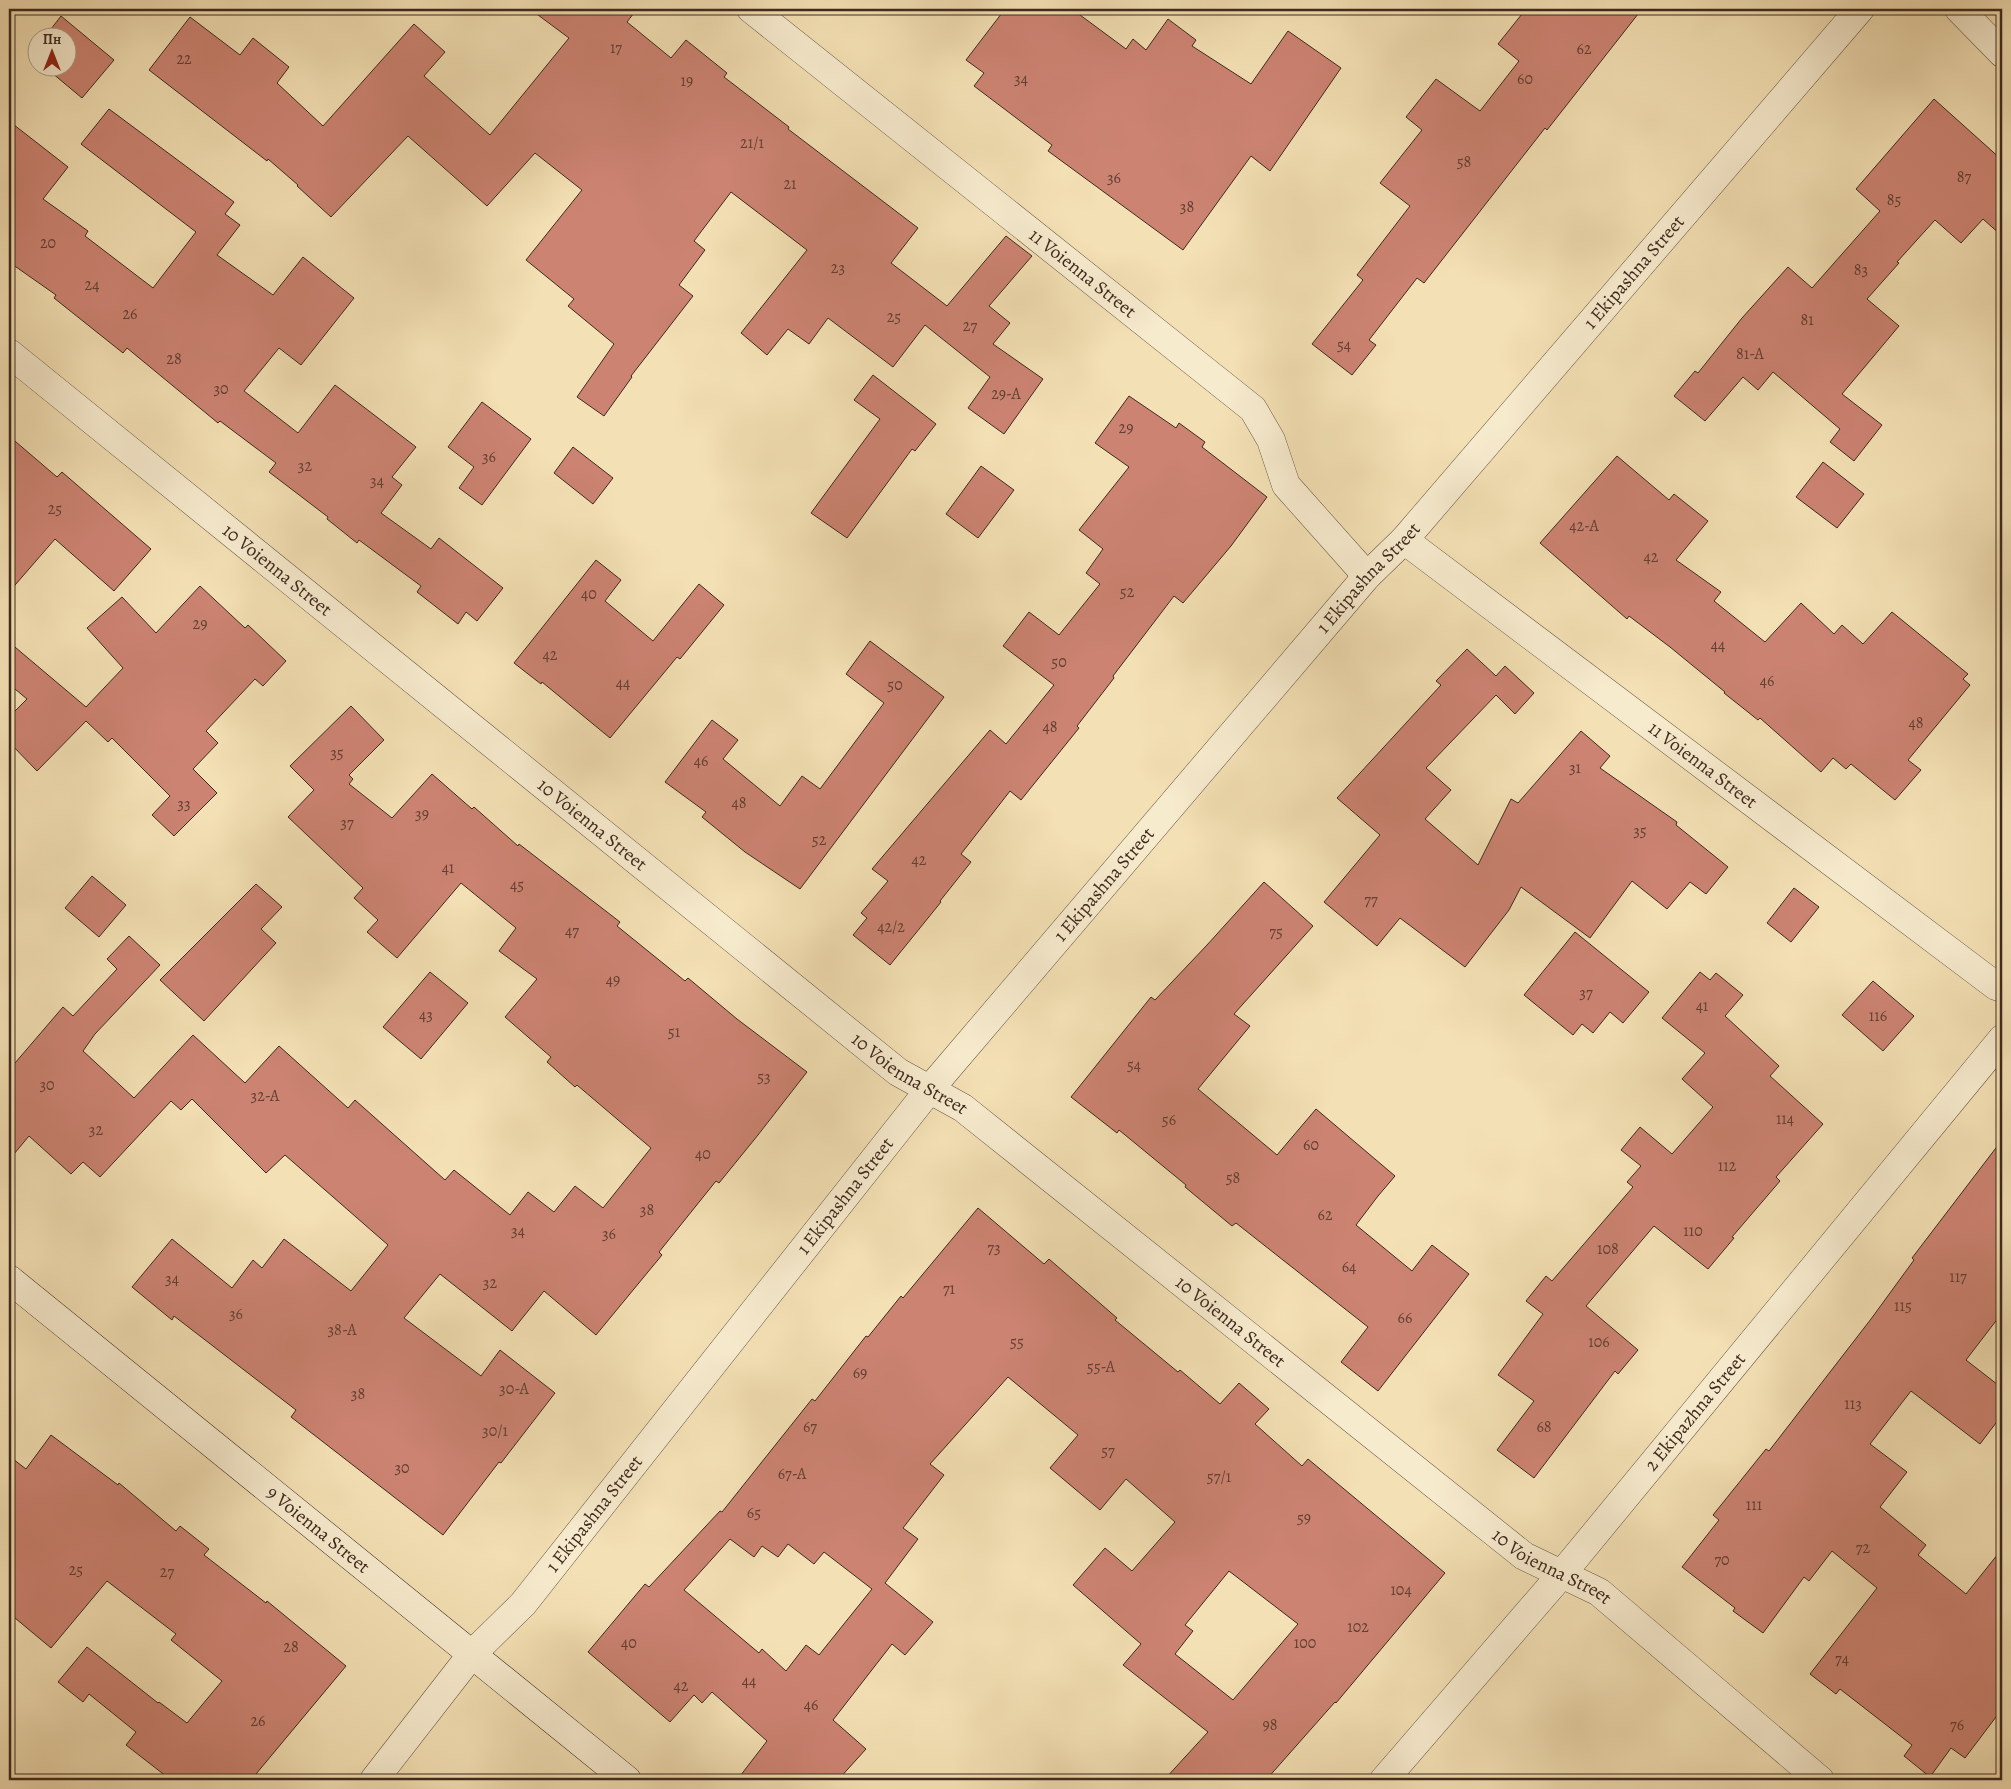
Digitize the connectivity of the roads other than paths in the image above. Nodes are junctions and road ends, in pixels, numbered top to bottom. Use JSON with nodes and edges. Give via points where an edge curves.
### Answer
{"nodes":[{"id":1,"x":751,"y":9,"type":"edge"},
{"id":2,"x":1860,"y":9,"type":"edge"},
{"id":3,"x":1959,"y":9,"type":"edge"},
{"id":4,"x":2002,"y":53,"type":"edge"},
{"id":5,"x":9,"y":353,"type":"edge"},
{"id":6,"x":1404,"y":540,"type":"junction"},
{"id":7,"x":1367,"y":576,"type":"junction"},
{"id":8,"x":2002,"y":988,"type":"edge"},
{"id":9,"x":2002,"y":1039,"type":"edge"},
{"id":10,"x":929,"y":1090,"type":"junction"},
{"id":11,"x":9,"y":1279,"type":"edge"},
{"id":12,"x":1561,"y":1574,"type":"junction"},
{"id":13,"x":472,"y":1654,"type":"junction"},
{"id":14,"x":374,"y":1780,"type":"edge"},
{"id":15,"x":627,"y":1780,"type":"edge"},
{"id":16,"x":1384,"y":1780,"type":"edge"},
{"id":17,"x":1820,"y":1780,"type":"edge"}],
"edges":[{"from":1,"to":7,"type":"street","name":"11 Voienna Street","via":[[1253,408],[1272,440],[1286,484]]},
{"from":2,"to":6,"type":"street","name":"1 Ekipashna Street"},
{"from":3,"to":4,"type":"street"},
{"from":5,"to":10,"type":"street","name":"10 Voienna Street","via":[[898,1072]]},
{"from":6,"to":7,"type":"street","name":"1 Ekipashna Street"},
{"from":6,"to":8,"type":"street","name":"11 Voienna Street"},
{"from":7,"to":10,"type":"street","name":"1 Ekipashna Street"},
{"from":9,"to":12,"type":"street","name":"2 Ekipazhna Street"},
{"from":10,"to":12,"type":"street","name":"10 Voienna Street","via":[[963,1108],[1524,1556]]},
{"from":10,"to":13,"type":"street","name":"1 Ekipashna Street","via":[[523,1604]]},
{"from":11,"to":13,"type":"street","name":"9 Voienna Street"},
{"from":12,"to":16,"type":"street","name":"2 Ekipazhna Street"},
{"from":12,"to":17,"type":"street","name":"10 Voienna Street","via":[[1598,1592]]},
{"from":13,"to":14,"type":"street","name":"1 Ekipashna Street"},
{"from":13,"to":15,"type":"street","name":"9 Voienna Street"}]}
